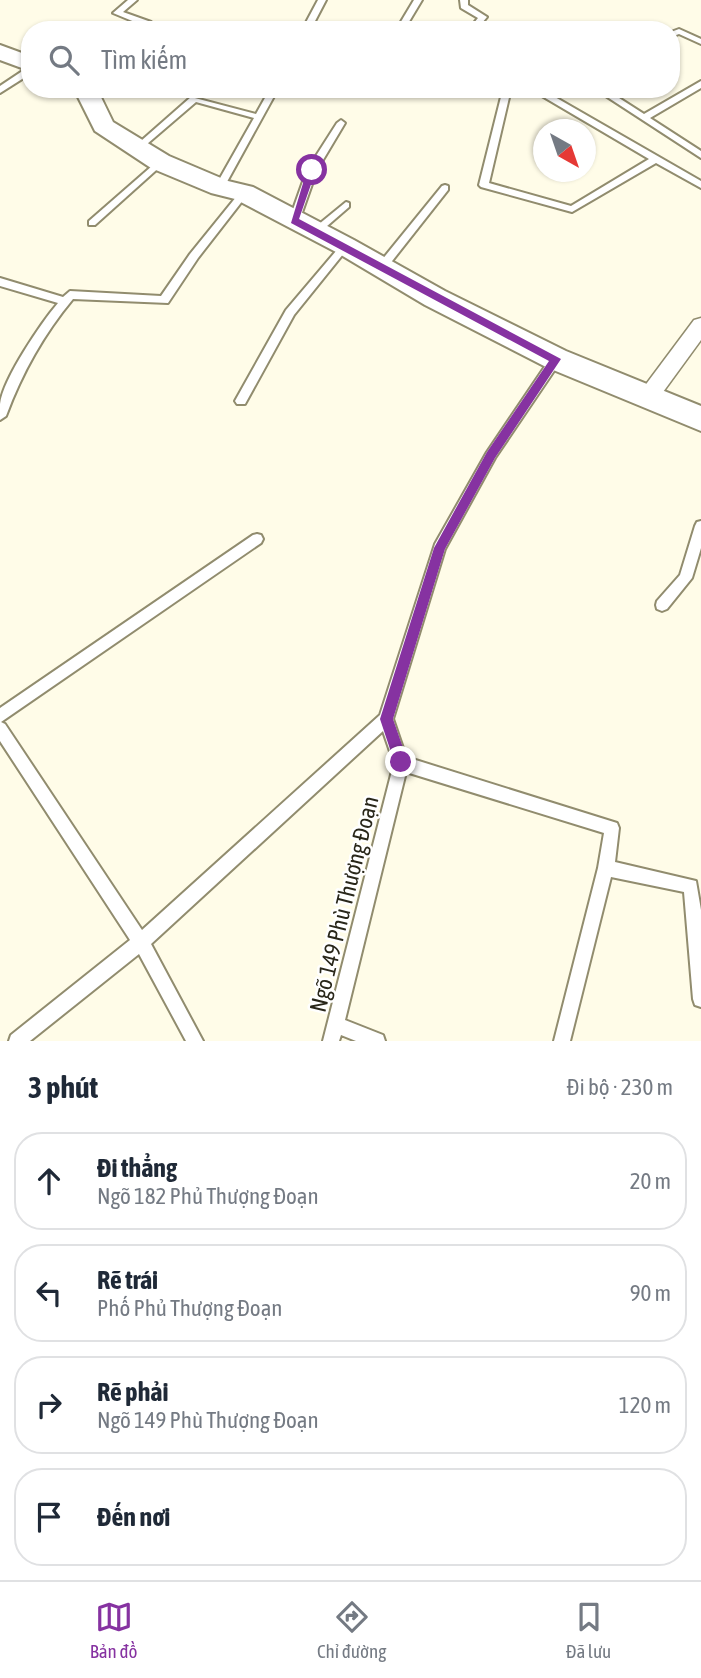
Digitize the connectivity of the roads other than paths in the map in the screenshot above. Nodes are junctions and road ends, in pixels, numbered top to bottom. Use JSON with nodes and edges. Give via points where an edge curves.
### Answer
{"nodes":[{"id":1,"x":133,"y":0,"type":"edge"},
{"id":2,"x":323,"y":0,"type":"edge"},
{"id":3,"x":418,"y":0,"type":"edge"},
{"id":4,"x":464,"y":0,"type":"edge"},
{"id":5,"x":140,"y":21,"type":"edge"},
{"id":6,"x":311,"y":21,"type":"edge"},
{"id":7,"x":405,"y":21,"type":"edge"},
{"id":8,"x":479,"y":21,"type":"edge"},
{"id":9,"x":680,"y":31,"type":"edge"},
{"id":10,"x":701,"y":42,"type":"edge"},
{"id":11,"x":0,"y":52,"type":"edge"},
{"id":12,"x":21,"y":60,"type":"edge"},
{"id":13,"x":21,"y":75,"type":"edge"},
{"id":14,"x":701,"y":84,"type":"edge"},
{"id":15,"x":0,"y":90,"type":"edge"},
{"id":16,"x":680,"y":96,"type":"edge"},
{"id":17,"x":89,"y":98,"type":"edge"},
{"id":18,"x":269,"y":98,"type":"edge"},
{"id":19,"x":505,"y":98,"type":"edge"},
{"id":20,"x":550,"y":98,"type":"edge"},
{"id":21,"x":612,"y":98,"type":"edge"},
{"id":22,"x":677,"y":98,"type":"edge"},
{"id":23,"x":259,"y":117,"type":"junction"},
{"id":24,"x":643,"y":118,"type":"junction"},
{"id":25,"x":341,"y":123,"type":"dead end"},
{"id":26,"x":148,"y":155,"type":"junction"},
{"id":27,"x":701,"y":155,"type":"edge"},
{"id":28,"x":656,"y":159,"type":"junction"},
{"id":29,"x":701,"y":185,"type":"edge"},
{"id":30,"x":444,"y":188,"type":"dead end"},
{"id":31,"x":232,"y":190,"type":"junction"},
{"id":32,"x":346,"y":205,"type":"dead end"},
{"id":33,"x":92,"y":223,"type":"dead end"},
{"id":34,"x":305,"y":226,"type":"junction"},
{"id":35,"x":345,"y":246,"type":"junction"},
{"id":36,"x":381,"y":268,"type":"junction"},
{"id":37,"x":0,"y":282,"type":"edge"},
{"id":38,"x":65,"y":301,"type":"junction"},
{"id":39,"x":701,"y":325,"type":"edge"},
{"id":40,"x":556,"y":359,"type":"junction"},
{"id":41,"x":648,"y":397,"type":"junction"},
{"id":42,"x":241,"y":401,"type":"dead end"},
{"id":43,"x":0,"y":416,"type":"edge"},
{"id":44,"x":701,"y":419,"type":"edge"},
{"id":45,"x":701,"y":526,"type":"edge"},
{"id":46,"x":257,"y":539,"type":"dead end"},
{"id":47,"x":662,"y":605,"type":"dead end"},
{"id":48,"x":0,"y":716,"type":"edge"},
{"id":49,"x":386,"y":719,"type":"junction"},
{"id":50,"x":0,"y":729,"type":"edge"},
{"id":51,"x":401,"y":762,"type":"junction"},
{"id":52,"x":606,"y":867,"type":"junction"},
{"id":53,"x":141,"y":942,"type":"junction"},
{"id":54,"x":701,"y":999,"type":"edge"},
{"id":55,"x":335,"y":1024,"type":"junction"},
{"id":56,"x":17,"y":1041,"type":"edge"},
{"id":57,"x":195,"y":1041,"type":"edge"},
{"id":58,"x":331,"y":1041,"type":"edge"},
{"id":59,"x":377,"y":1041,"type":"edge"},
{"id":60,"x":562,"y":1041,"type":"edge"}],
"edges":[{"from":1,"to":5,"type":"lane","via":[[117,13]]},
{"from":2,"to":6,"type":"lane"},
{"from":3,"to":7,"type":"lane"},
{"from":4,"to":8,"type":"lane","via":[[464,6],[482,17]]},
{"from":9,"to":10,"type":"lane"},
{"from":11,"to":12,"type":"main road"},
{"from":13,"to":15,"type":"lane"},
{"from":14,"to":16,"type":"lane"},
{"from":17,"to":26,"type":"main road","via":[[103,126]]},
{"from":18,"to":23,"type":"lane"},
{"from":19,"to":28,"type":"lane","via":[[484,185],[572,209]]},
{"from":20,"to":28,"type":"lane"},
{"from":21,"to":24,"type":"lane"},
{"from":22,"to":24,"type":"lane"},
{"from":23,"to":26,"type":"lane","via":[[194,99]]},
{"from":23,"to":31,"type":"lane"},
{"from":24,"to":27,"type":"lane"},
{"from":25,"to":34,"type":"lane","via":[[312,170]]},
{"from":26,"to":31,"type":"main road"},
{"from":26,"to":33,"type":"lane"},
{"from":28,"to":29,"type":"lane"},
{"from":30,"to":36,"type":"lane"},
{"from":31,"to":34,"type":"main road"},
{"from":31,"to":38,"type":"lane","via":[[164,300],[70,295]]},
{"from":32,"to":34,"type":"lane"},
{"from":34,"to":35,"type":"main road"},
{"from":35,"to":36,"type":"main road"},
{"from":35,"to":42,"type":"lane","via":[[290,313]]},
{"from":36,"to":40,"type":"main road"},
{"from":37,"to":38,"type":"lane"},
{"from":38,"to":43,"type":"lane","via":[[41,329]]},
{"from":39,"to":41,"type":"street"},
{"from":40,"to":41,"type":"main road"},
{"from":40,"to":49,"type":"lane","via":[[491,455],[439,548]]},
{"from":41,"to":44,"type":"main road"},
{"from":45,"to":47,"type":"lane","via":[[686,578]]},
{"from":46,"to":48,"type":"lane"},
{"from":49,"to":51,"type":"lane"},
{"from":49,"to":53,"type":"lane"},
{"from":50,"to":53,"type":"lane"},
{"from":51,"to":52,"type":"lane","via":[[612,828]]},
{"from":51,"to":55,"type":"lane","name":"Ngõ 149 Phù Thượng Đoạn"},
{"from":52,"to":54,"type":"lane","via":[[691,886]]},
{"from":52,"to":60,"type":"lane"},
{"from":53,"to":56,"type":"lane"},
{"from":53,"to":57,"type":"lane"},
{"from":55,"to":58,"type":"lane","name":"Ngõ 149 Phù Thượng Đoạn"},
{"from":55,"to":59,"type":"lane"}]}
